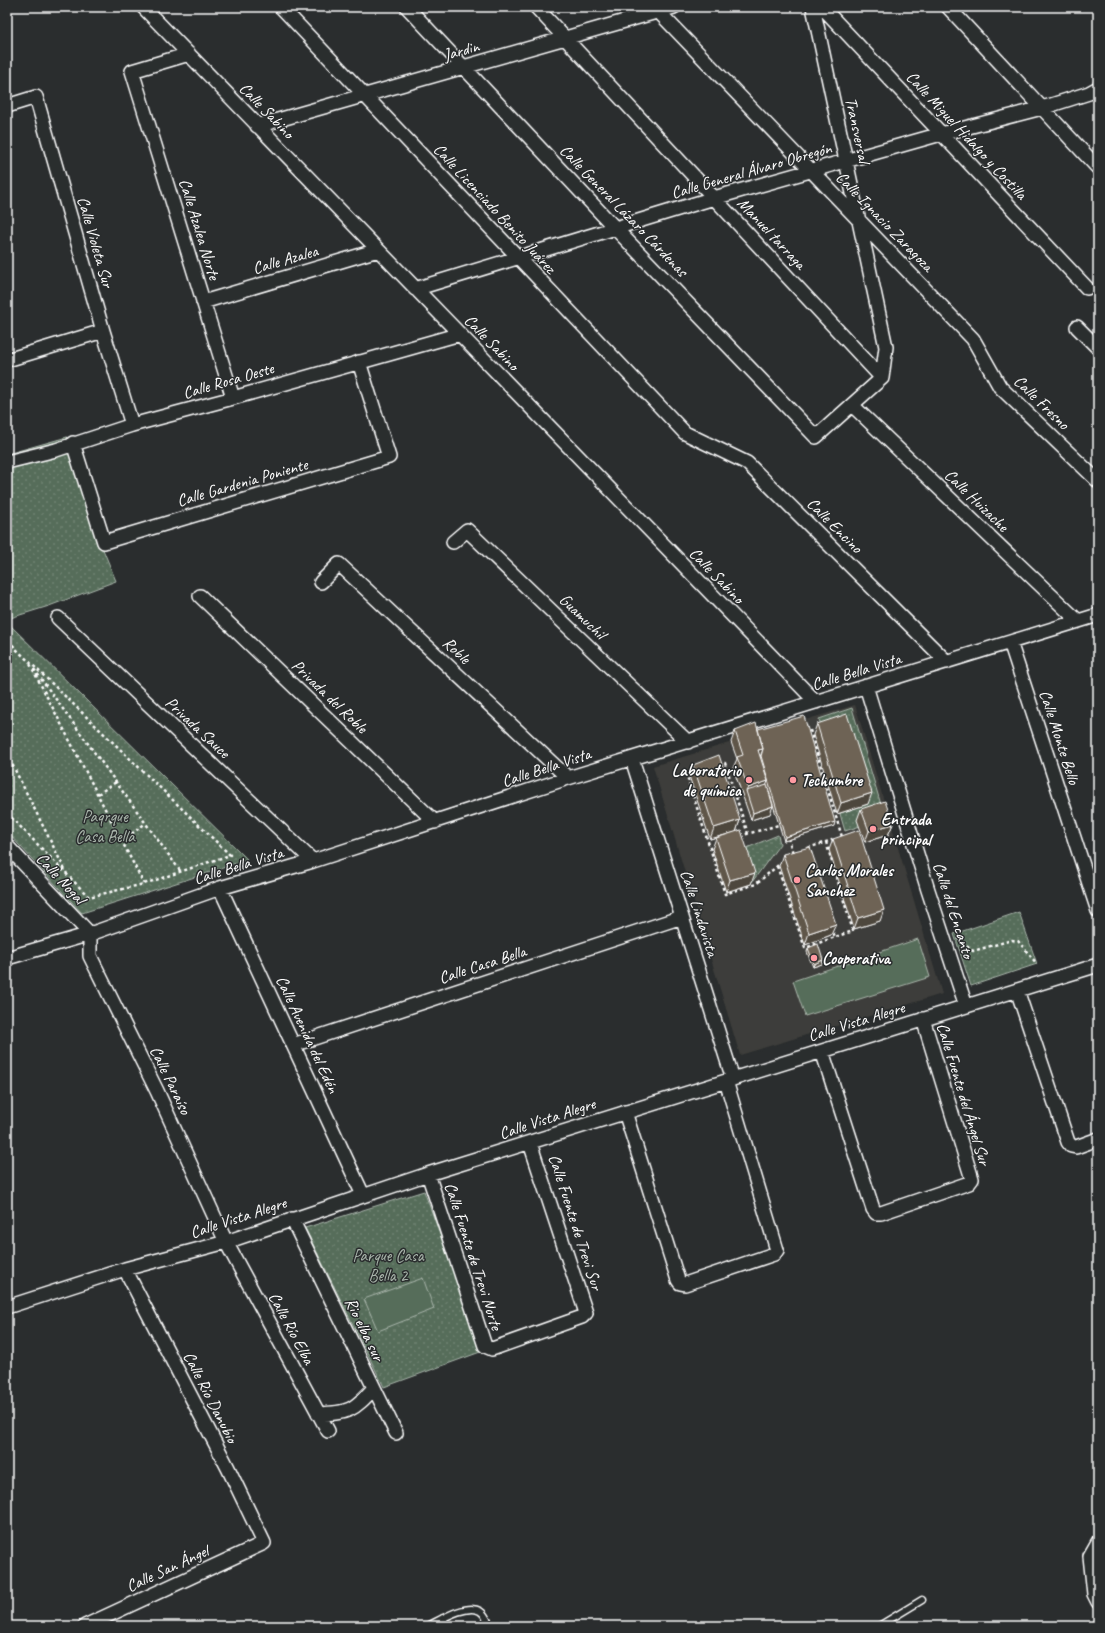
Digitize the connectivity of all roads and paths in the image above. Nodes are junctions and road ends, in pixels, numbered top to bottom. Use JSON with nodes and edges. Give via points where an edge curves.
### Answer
{"nodes":[{"id":1,"x":142,"y":7,"type":"edge"},
{"id":2,"x":281,"y":7,"type":"edge"},
{"id":3,"x":407,"y":7,"type":"edge"},
{"id":4,"x":536,"y":7,"type":"edge"},
{"id":5,"x":674,"y":7,"type":"edge"},
{"id":6,"x":813,"y":7,"type":"edge"},
{"id":7,"x":822,"y":7,"type":"edge"},
{"id":8,"x":948,"y":7,"type":"edge"},
{"id":9,"x":656,"y":9,"type":"edge"},
{"id":10,"x":564,"y":39,"type":"junction"},
{"id":11,"x":189,"y":54,"type":"junction"},
{"id":12,"x":463,"y":68,"type":"junction"},
{"id":13,"x":1098,"y":88,"type":"edge"},
{"id":14,"x":364,"y":96,"type":"junction"},
{"id":15,"x":7,"y":106,"type":"edge"},
{"id":16,"x":1042,"y":108,"type":"junction"},
{"id":17,"x":257,"y":126,"type":"junction"},
{"id":18,"x":941,"y":134,"type":"junction"},
{"id":19,"x":846,"y":162,"type":"junction"},
{"id":20,"x":1098,"y":168,"type":"edge"},
{"id":21,"x":812,"y":171,"type":"junction"},
{"id":22,"x":714,"y":198,"type":"junction"},
{"id":23,"x":859,"y":221,"type":"junction"},
{"id":24,"x":615,"y":228,"type":"junction"},
{"id":25,"x":378,"y":250,"type":"junction"},
{"id":26,"x":518,"y":258,"type":"junction"},
{"id":27,"x":1087,"y":288,"type":"dead end"},
{"id":28,"x":415,"y":289,"type":"junction"},
{"id":29,"x":203,"y":302,"type":"junction"},
{"id":30,"x":1077,"y":326,"type":"dead end"},
{"id":31,"x":103,"y":331,"type":"junction"},
{"id":32,"x":460,"y":334,"type":"junction"},
{"id":33,"x":973,"y":339,"type":"joint"},
{"id":34,"x":1098,"y":348,"type":"edge"},
{"id":35,"x":7,"y":360,"type":"edge"},
{"id":36,"x":359,"y":362,"type":"junction"},
{"id":37,"x":882,"y":378,"type":"junction"},
{"id":38,"x":233,"y":398,"type":"junction"},
{"id":39,"x":852,"y":405,"type":"junction"},
{"id":40,"x":132,"y":425,"type":"junction"},
{"id":41,"x":685,"y":433,"type":"joint"},
{"id":42,"x":73,"y":443,"type":"junction"},
{"id":43,"x":7,"y":462,"type":"edge"},
{"id":44,"x":1098,"y":481,"type":"edge"},
{"id":45,"x":452,"y":542,"type":"dead end"},
{"id":46,"x":321,"y":582,"type":"dead end"},
{"id":47,"x":200,"y":596,"type":"dead end"},
{"id":48,"x":1098,"y":615,"type":"edge"},
{"id":49,"x":58,"y":618,"type":"dead end"},
{"id":50,"x":1078,"y":621,"type":"junction"},
{"id":51,"x":7,"y":634,"type":"edge"},
{"id":52,"x":1010,"y":642,"type":"junction"},
{"id":53,"x":29,"y":662,"type":"junction"},
{"id":54,"x":947,"y":662,"type":"junction"},
{"id":55,"x":866,"y":686,"type":"junction"},
{"id":56,"x":816,"y":702,"type":"junction"},
{"id":57,"x":810,"y":730,"type":"edge"},
{"id":58,"x":688,"y":742,"type":"junction"},
{"id":59,"x":7,"y":754,"type":"edge"},
{"id":60,"x":632,"y":759,"type":"junction"},
{"id":61,"x":712,"y":766,"type":"edge"},
{"id":62,"x":699,"y":770,"type":"edge"},
{"id":63,"x":568,"y":778,"type":"junction"},
{"id":64,"x":116,"y":782,"type":"junction"},
{"id":65,"x":98,"y":794,"type":"junction"},
{"id":66,"x":7,"y":813,"type":"edge"},
{"id":67,"x":781,"y":817,"type":"edge"},
{"id":68,"x":435,"y":822,"type":"junction"},
{"id":69,"x":146,"y":823,"type":"junction"},
{"id":70,"x":783,"y":824,"type":"junction"},
{"id":71,"x":748,"y":834,"type":"junction"},
{"id":72,"x":849,"y":835,"type":"edge"},
{"id":73,"x":842,"y":837,"type":"junction"},
{"id":74,"x":735,"y":838,"type":"edge"},
{"id":75,"x":122,"y":841,"type":"junction"},
{"id":76,"x":826,"y":842,"type":"junction"},
{"id":77,"x":716,"y":844,"type":"edge"},
{"id":78,"x":7,"y":846,"type":"edge"},
{"id":79,"x":709,"y":846,"type":"junction"},
{"id":80,"x":806,"y":849,"type":"edge"},
{"id":81,"x":799,"y":851,"type":"edge"},
{"id":82,"x":793,"y":853,"type":"junction"},
{"id":83,"x":313,"y":861,"type":"junction"},
{"id":84,"x":777,"y":866,"type":"junction"},
{"id":85,"x":181,"y":872,"type":"junction"},
{"id":86,"x":68,"y":877,"type":"junction"},
{"id":87,"x":144,"y":884,"type":"junction"},
{"id":88,"x":220,"y":888,"type":"junction"},
{"id":89,"x":1098,"y":911,"type":"edge"},
{"id":90,"x":682,"y":917,"type":"junction"},
{"id":91,"x":830,"y":922,"type":"edge"},
{"id":92,"x":90,"y":934,"type":"junction"},
{"id":93,"x":954,"y":934,"type":"dead end"},
{"id":94,"x":835,"y":937,"type":"junction"},
{"id":95,"x":7,"y":958,"type":"edge"},
{"id":96,"x":1037,"y":964,"type":"dead end"},
{"id":97,"x":1098,"y":965,"type":"edge"},
{"id":98,"x":1017,"y":990,"type":"junction"},
{"id":99,"x":966,"y":1006,"type":"junction"},
{"id":100,"x":923,"y":1019,"type":"junction"},
{"id":101,"x":293,"y":1045,"type":"junction"},
{"id":102,"x":822,"y":1051,"type":"junction"},
{"id":103,"x":730,"y":1080,"type":"junction"},
{"id":104,"x":625,"y":1112,"type":"junction"},
{"id":105,"x":1098,"y":1140,"type":"edge"},
{"id":106,"x":530,"y":1142,"type":"junction"},
{"id":107,"x":428,"y":1174,"type":"junction"},
{"id":108,"x":363,"y":1195,"type":"junction"},
{"id":109,"x":292,"y":1219,"type":"junction"},
{"id":110,"x":226,"y":1242,"type":"junction"},
{"id":111,"x":125,"y":1269,"type":"junction"},
{"id":112,"x":7,"y":1307,"type":"edge"},
{"id":113,"x":488,"y":1348,"type":"joint"},
{"id":114,"x":374,"y":1388,"type":"junction"},
{"id":115,"x":318,"y":1414,"type":"junction"},
{"id":116,"x":328,"y":1431,"type":"dead end"},
{"id":117,"x":396,"y":1433,"type":"dead end"},
{"id":118,"x":1098,"y":1542,"type":"edge"},
{"id":119,"x":264,"y":1543,"type":"joint"},
{"id":120,"x":922,"y":1600,"type":"dead end"},
{"id":121,"x":1098,"y":1602,"type":"edge"},
{"id":122,"x":443,"y":1618,"type":"junction"},
{"id":123,"x":85,"y":1626,"type":"edge"},
{"id":124,"x":428,"y":1626,"type":"edge"},
{"id":125,"x":447,"y":1626,"type":"edge"},
{"id":126,"x":490,"y":1626,"type":"edge"},
{"id":127,"x":879,"y":1626,"type":"edge"}],
"edges":[{"from":1,"to":11,"type":"street","name":"Calle Sabino"},
{"from":2,"to":14,"type":"street","name":"Calle Licenciado Benito Juárez"},
{"from":3,"to":12,"type":"street","name":"Calle General Lázaro Cárdenas"},
{"from":4,"to":10,"type":"street","name":"Manuel tarraga"},
{"from":5,"to":9,"type":"street","name":"Jardin"},
{"from":6,"to":19,"type":"street","name":"Transversal"},
{"from":7,"to":18,"type":"street","name":"Calle Miguel Hidalgo y Costilla"},
{"from":8,"to":16,"type":"street"},
{"from":9,"to":10,"type":"street","name":"Jardin"},
{"from":9,"to":21,"type":"street","name":"Calle Ignacio Zaragoza"},
{"from":10,"to":12,"type":"street","name":"Jardin"},
{"from":10,"to":22,"type":"street","name":"Manuel tarraga"},
{"from":11,"to":17,"type":"street","name":"Calle Sabino"},
{"from":11,"to":29,"type":"street","name":"Calle Azalea Norte","via":[[132,71]]},
{"from":12,"to":14,"type":"street","name":"Jardin"},
{"from":12,"to":24,"type":"street","name":"Calle General Lázaro Cárdenas"},
{"from":13,"to":16,"type":"street","name":"Calle General Álvaro Obregón","via":[[1090,93]]},
{"from":14,"to":17,"type":"street","name":"Jardin"},
{"from":14,"to":26,"type":"street","name":"Calle Licenciado Benito Juárez"},
{"from":15,"to":31,"type":"street","name":"Calle Violeta Sur","via":[[36,97]]},
{"from":16,"to":18,"type":"street","name":"Calle General Álvaro Obregón"},
{"from":16,"to":20,"type":"street"},
{"from":17,"to":25,"type":"street","name":"Calle Sabino"},
{"from":18,"to":19,"type":"street","name":"Calle General Álvaro Obregón"},
{"from":18,"to":27,"type":"street","name":"Calle Miguel Hidalgo y Costilla"},
{"from":19,"to":21,"type":"street","name":"Calle General Álvaro Obregón"},
{"from":19,"to":23,"type":"street","name":"Transversal"},
{"from":21,"to":22,"type":"street","name":"Calle General Álvaro Obregón"},
{"from":21,"to":23,"type":"street","name":"Calle Ignacio Zaragoza"},
{"from":22,"to":24,"type":"street","name":"Calle General Álvaro Obregón"},
{"from":22,"to":37,"type":"street","name":"Manuel tarraga"},
{"from":23,"to":33,"type":"street","name":"Calle Ignacio Zaragoza"},
{"from":23,"to":37,"type":"street","name":"Transversal","via":[[886,347]]},
{"from":24,"to":26,"type":"street","name":"Calle General Álvaro Obregón"},
{"from":24,"to":39,"type":"street","name":"Calle General Lázaro Cárdenas","via":[[816,437]]},
{"from":25,"to":28,"type":"street","name":"Calle Sabino"},
{"from":25,"to":29,"type":"street","name":"Calle Azalea"},
{"from":26,"to":28,"type":"street","name":"Calle General Álvaro Obregón"},
{"from":26,"to":41,"type":"street","name":"Calle Licenciado Benito Juárez"},
{"from":28,"to":32,"type":"street","name":"Calle Sabino"},
{"from":29,"to":38,"type":"street","name":"Calle Azalea Norte"},
{"from":30,"to":34,"type":"street"},
{"from":31,"to":35,"type":"street"},
{"from":31,"to":40,"type":"street","name":"Calle Violeta Sur"},
{"from":32,"to":36,"type":"street","name":"Calle Rosa Oeste"},
{"from":32,"to":56,"type":"street","name":"Calle Sabino"},
{"from":33,"to":44,"type":"street","name":"Calle Fresno","via":[[1000,387]]},
{"from":36,"to":38,"type":"street","name":"Calle Rosa Oeste"},
{"from":36,"to":42,"type":"street","name":"Calle Gardenia Poniente","via":[[390,457],[104,542]]},
{"from":37,"to":39,"type":"street"},
{"from":38,"to":40,"type":"street","name":"Calle Rosa Oeste"},
{"from":39,"to":50,"type":"street","name":"Calle Huizache"},
{"from":40,"to":42,"type":"street","name":"Calle Rosa Oeste"},
{"from":41,"to":54,"type":"street","name":"Calle Encino","via":[[747,463]]},
{"from":42,"to":43,"type":"street","name":"Calle Rosa Oeste","via":[[56,450]]},
{"from":45,"to":58,"type":"street","name":"Guamuchil","via":[[467,530]]},
{"from":46,"to":63,"type":"street","name":"Roble","via":[[339,564]]},
{"from":47,"to":68,"type":"street","name":"Privada del Roble"},
{"from":48,"to":50,"type":"street","name":"Calle Bella Vista"},
{"from":49,"to":83,"type":"street","name":"Privada Sauce"},
{"from":50,"to":52,"type":"street","name":"Calle Bella Vista"},
{"from":51,"to":53,"type":"path","via":[[11,643]]},
{"from":52,"to":54,"type":"street","name":"Calle Bella Vista"},
{"from":52,"to":89,"type":"street","name":"Calle Monte Bello"},
{"from":53,"to":64,"type":"path"},
{"from":53,"to":65,"type":"path"},
{"from":53,"to":85,"type":"path","via":[[230,855]]},
{"from":54,"to":55,"type":"street","name":"Calle Bella Vista"},
{"from":55,"to":56,"type":"street","name":"Calle Bella Vista"},
{"from":55,"to":99,"type":"street","name":"Calle del Encanto"},
{"from":56,"to":58,"type":"street","name":"Calle Bella Vista"},
{"from":57,"to":73,"type":"path"},
{"from":58,"to":60,"type":"street","name":"Calle Bella Vista"},
{"from":59,"to":86,"type":"path"},
{"from":60,"to":63,"type":"street","name":"Calle Bella Vista"},
{"from":60,"to":90,"type":"street","name":"Calle Lindavista"},
{"from":61,"to":71,"type":"path","via":[[725,763]]},
{"from":62,"to":79,"type":"path","via":[[686,774]]},
{"from":63,"to":68,"type":"street","name":"Calle Bella Vista"},
{"from":64,"to":65,"type":"path"},
{"from":64,"to":69,"type":"path"},
{"from":65,"to":75,"type":"path"},
{"from":66,"to":86,"type":"path"},
{"from":67,"to":70,"type":"path"},
{"from":68,"to":83,"type":"street","name":"Calle Bella Vista"},
{"from":69,"to":75,"type":"path"},
{"from":69,"to":85,"type":"path"},
{"from":70,"to":71,"type":"path"},
{"from":70,"to":82,"type":"path"},
{"from":71,"to":74,"type":"path"},
{"from":72,"to":73,"type":"path"},
{"from":73,"to":76,"type":"path"},
{"from":75,"to":87,"type":"path"},
{"from":76,"to":80,"type":"path"},
{"from":76,"to":94,"type":"path","via":[[854,931]]},
{"from":77,"to":79,"type":"path"},
{"from":78,"to":92,"type":"street","name":"Calle Nogal"},
{"from":79,"to":84,"type":"path","via":[[725,894],[756,884]]},
{"from":81,"to":82,"type":"path"},
{"from":82,"to":84,"type":"path"},
{"from":83,"to":88,"type":"street","name":"Calle Bella Vista"},
{"from":84,"to":94,"type":"path","via":[[805,948]]},
{"from":85,"to":87,"type":"path"},
{"from":86,"to":87,"type":"path","via":[[89,897]]},
{"from":88,"to":92,"type":"street","name":"Calle Bella Vista"},
{"from":88,"to":101,"type":"street","name":"Calle Avenida del Edén"},
{"from":90,"to":101,"type":"street","name":"Calle Casa Bella"},
{"from":90,"to":103,"type":"street","name":"Calle Lindavista"},
{"from":91,"to":94,"type":"path"},
{"from":92,"to":95,"type":"street","name":"Calle Bella Vista"},
{"from":92,"to":110,"type":"street","name":"Calle Paraíso","via":[[90,956],[157,1091]]},
{"from":93,"to":96,"type":"path","via":[[973,951],[1012,940],[1018,941]]},
{"from":97,"to":98,"type":"street","name":"Calle Vista Alegre"},
{"from":98,"to":99,"type":"street","name":"Calle Vista Alegre"},
{"from":98,"to":105,"type":"street","via":[[1068,1142],[1076,1147]]},
{"from":99,"to":100,"type":"street","name":"Calle Vista Alegre"},
{"from":100,"to":102,"type":"street","name":"Calle Vista Alegre"},
{"from":100,"to":102,"type":"street","name":"Calle Fuente del Ángel Sur","via":[[972,1179],[969,1183],[876,1213]]},
{"from":101,"to":108,"type":"street","name":"Calle Avenida del Edén"},
{"from":102,"to":103,"type":"street","name":"Calle Vista Alegre"},
{"from":103,"to":104,"type":"street","name":"Calle Vista Alegre"},
{"from":103,"to":104,"type":"street","name":"Calle Lindavista","via":[[777,1250],[774,1254],[685,1284],[680,1284],[678,1280]]},
{"from":104,"to":106,"type":"street","name":"Calle Vista Alegre"},
{"from":106,"to":107,"type":"street","name":"Calle Vista Alegre"},
{"from":106,"to":113,"type":"street","name":"Calle Fuente de Trevi Sur","via":[[586,1313],[582,1317],[492,1349]]},
{"from":107,"to":108,"type":"street","name":"Calle Vista Alegre"},
{"from":107,"to":113,"type":"street","name":"Calle Fuente de Trevi Norte","via":[[485,1346]]},
{"from":108,"to":109,"type":"street","name":"Calle Vista Alegre"},
{"from":109,"to":110,"type":"street","name":"Calle Vista Alegre"},
{"from":109,"to":114,"type":"street","name":"Rio elba sur"},
{"from":110,"to":111,"type":"street","name":"Calle Vista Alegre"},
{"from":110,"to":115,"type":"street","name":"Calle Río Elba"},
{"from":111,"to":112,"type":"street","name":"Calle Vista Alegre"},
{"from":111,"to":119,"type":"street","name":"Calle Río Danubio"},
{"from":114,"to":115,"type":"street","via":[[352,1409],[341,1413]]},
{"from":114,"to":117,"type":"street","name":"Rio elba sur"},
{"from":115,"to":116,"type":"street","name":"Calle Río Elba"},
{"from":118,"to":121,"type":"street","via":[[1090,1556],[1094,1594]]},
{"from":119,"to":123,"type":"street","name":"Calle San Ángel"},
{"from":120,"to":127,"type":"lane"},
{"from":122,"to":124,"type":"lane"},
{"from":122,"to":125,"type":"lane"},
{"from":122,"to":126,"type":"lane","via":[[474,1609],[484,1614]]}]}
